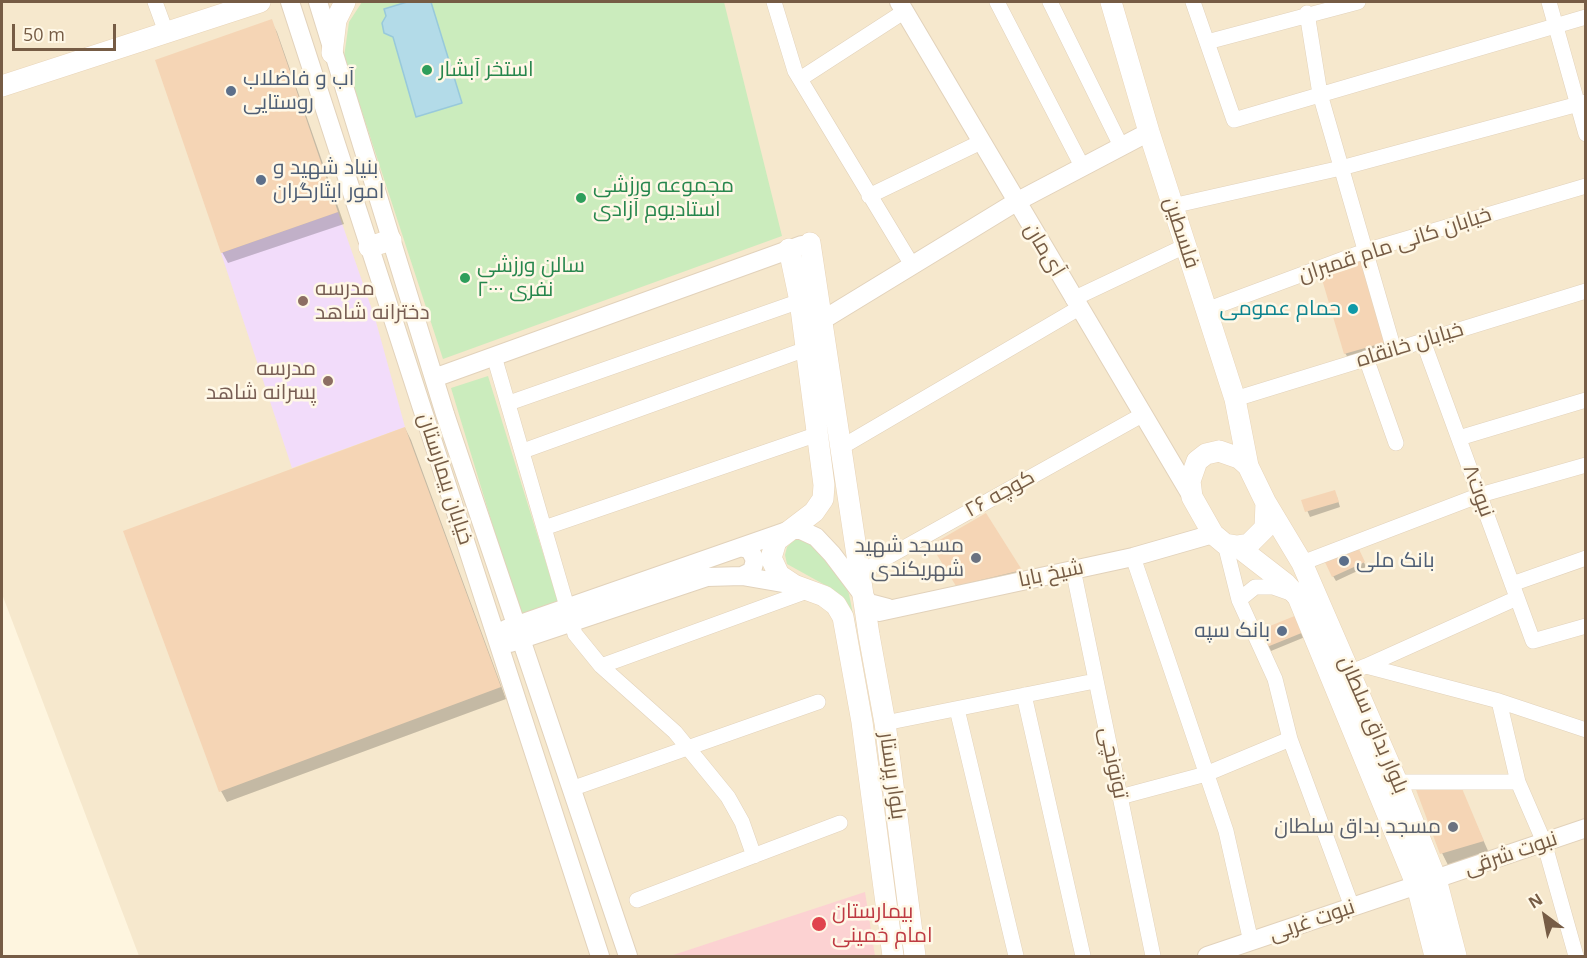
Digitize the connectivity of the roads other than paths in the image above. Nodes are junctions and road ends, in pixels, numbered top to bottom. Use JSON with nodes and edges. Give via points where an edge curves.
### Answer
{"nodes":[{"id":1,"x":155,"y":2,"type":"edge"},
{"id":2,"x":260,"y":2,"type":"edge"},
{"id":3,"x":290,"y":2,"type":"edge"},
{"id":4,"x":318,"y":2,"type":"edge"},
{"id":5,"x":345,"y":2,"type":"edge"},
{"id":6,"x":774,"y":2,"type":"edge"},
{"id":7,"x":997,"y":2,"type":"edge"},
{"id":8,"x":1050,"y":2,"type":"edge"},
{"id":9,"x":1111,"y":2,"type":"edge"},
{"id":10,"x":1193,"y":2,"type":"edge"},
{"id":11,"x":1358,"y":2,"type":"edge"},
{"id":12,"x":1549,"y":2,"type":"edge"},
{"id":13,"x":1328,"y":5,"type":"edge"},
{"id":14,"x":902,"y":6,"type":"edge"},
{"id":15,"x":1307,"y":13,"type":"junction"},
{"id":16,"x":1586,"y":17,"type":"edge"},
{"id":17,"x":1556,"y":25,"type":"junction"},
{"id":18,"x":166,"y":32,"type":"junction"},
{"id":19,"x":1207,"y":42,"type":"junction"},
{"id":20,"x":332,"y":53,"type":"junction"},
{"id":21,"x":800,"y":79,"type":"junction"},
{"id":22,"x":2,"y":86,"type":"edge"},
{"id":23,"x":1320,"y":94,"type":"junction"},
{"id":24,"x":1581,"y":104,"type":"edge"},
{"id":25,"x":1149,"y":132,"type":"junction"},
{"id":26,"x":1586,"y":134,"type":"edge"},
{"id":27,"x":981,"y":142,"type":"junction"},
{"id":28,"x":1121,"y":146,"type":"junction"},
{"id":29,"x":1082,"y":166,"type":"junction"},
{"id":30,"x":1341,"y":168,"type":"junction"},
{"id":31,"x":1586,"y":186,"type":"edge"},
{"id":32,"x":869,"y":196,"type":"junction"},
{"id":33,"x":1016,"y":202,"type":"junction"},
{"id":34,"x":1172,"y":206,"type":"junction"},
{"id":35,"x":391,"y":240,"type":"junction"},
{"id":36,"x":810,"y":243,"type":"joint"},
{"id":37,"x":1185,"y":246,"type":"junction"},
{"id":38,"x":369,"y":247,"type":"junction"},
{"id":39,"x":789,"y":249,"type":"junction"},
{"id":40,"x":1365,"y":251,"type":"junction"},
{"id":41,"x":912,"y":265,"type":"junction"},
{"id":42,"x":1586,"y":291,"type":"edge"},
{"id":43,"x":800,"y":301,"type":"junction"},
{"id":44,"x":1076,"y":303,"type":"junction"},
{"id":45,"x":1206,"y":310,"type":"junction"},
{"id":46,"x":812,"y":323,"type":"junction"},
{"id":47,"x":1423,"y":341,"type":"junction"},
{"id":48,"x":806,"y":349,"type":"junction"},
{"id":49,"x":1394,"y":350,"type":"junction"},
{"id":50,"x":494,"y":356,"type":"junction"},
{"id":51,"x":1366,"y":358,"type":"junction"},
{"id":52,"x":434,"y":378,"type":"junction"},
{"id":53,"x":1234,"y":399,"type":"junction"},
{"id":54,"x":1586,"y":400,"type":"edge"},
{"id":55,"x":509,"y":403,"type":"junction"},
{"id":56,"x":1142,"y":415,"type":"junction"},
{"id":57,"x":818,"y":434,"type":"junction"},
{"id":58,"x":1459,"y":438,"type":"junction"},
{"id":59,"x":1396,"y":443,"type":"dead end"},
{"id":60,"x":840,"y":448,"type":"junction"},
{"id":61,"x":523,"y":451,"type":"junction"},
{"id":62,"x":1586,"y":465,"type":"edge"},
{"id":63,"x":1248,"y":466,"type":"junction"},
{"id":64,"x":1480,"y":495,"type":"junction"},
{"id":65,"x":1192,"y":497,"type":"junction"},
{"id":66,"x":1266,"y":503,"type":"junction"},
{"id":67,"x":544,"y":528,"type":"junction"},
{"id":68,"x":790,"y":530,"type":"junction"},
{"id":69,"x":1225,"y":541,"type":"junction"},
{"id":70,"x":741,"y":547,"type":"junction"},
{"id":71,"x":1133,"y":557,"type":"junction"},
{"id":72,"x":1586,"y":558,"type":"edge"},
{"id":73,"x":1302,"y":563,"type":"junction"},
{"id":74,"x":1072,"y":569,"type":"junction"},
{"id":75,"x":859,"y":573,"type":"junction"},
{"id":76,"x":742,"y":576,"type":"junction"},
{"id":77,"x":802,"y":587,"type":"junction"},
{"id":78,"x":1514,"y":591,"type":"junction"},
{"id":79,"x":863,"y":596,"type":"junction"},
{"id":80,"x":1298,"y":597,"type":"junction"},
{"id":81,"x":1239,"y":600,"type":"junction"},
{"id":82,"x":888,"y":608,"type":"junction"},
{"id":83,"x":569,"y":615,"type":"junction"},
{"id":84,"x":1586,"y":626,"type":"edge"},
{"id":85,"x":519,"y":633,"type":"junction"},
{"id":86,"x":869,"y":635,"type":"junction"},
{"id":87,"x":497,"y":640,"type":"junction"},
{"id":88,"x":602,"y":666,"type":"junction"},
{"id":89,"x":1359,"y":669,"type":"junction"},
{"id":90,"x":1095,"y":681,"type":"junction"},
{"id":91,"x":1024,"y":695,"type":"junction"},
{"id":92,"x":1499,"y":701,"type":"junction"},
{"id":93,"x":818,"y":702,"type":"dead end"},
{"id":94,"x":957,"y":709,"type":"junction"},
{"id":95,"x":885,"y":723,"type":"junction"},
{"id":96,"x":1586,"y":730,"type":"edge"},
{"id":97,"x":1290,"y":739,"type":"junction"},
{"id":98,"x":688,"y":750,"type":"junction"},
{"id":99,"x":1206,"y":774,"type":"junction"},
{"id":100,"x":1397,"y":782,"type":"junction"},
{"id":101,"x":1518,"y":782,"type":"junction"},
{"id":102,"x":572,"y":789,"type":"junction"},
{"id":103,"x":1120,"y":797,"type":"junction"},
{"id":104,"x":840,"y":823,"type":"dead end"},
{"id":105,"x":1586,"y":828,"type":"edge"},
{"id":106,"x":1544,"y":842,"type":"junction"},
{"id":107,"x":754,"y":856,"type":"junction"},
{"id":108,"x":1426,"y":883,"type":"junction"},
{"id":109,"x":638,"y":900,"type":"dead end"},
{"id":110,"x":1353,"y":907,"type":"junction"},
{"id":111,"x":1251,"y":942,"type":"junction"},
{"id":112,"x":626,"y":951,"type":"edge"},
{"id":113,"x":599,"y":955,"type":"edge"},
{"id":114,"x":893,"y":957,"type":"edge"},
{"id":115,"x":915,"y":957,"type":"edge"},
{"id":116,"x":1016,"y":957,"type":"edge"},
{"id":117,"x":1083,"y":957,"type":"edge"},
{"id":118,"x":1153,"y":957,"type":"edge"},
{"id":119,"x":1207,"y":957,"type":"edge"},
{"id":120,"x":1435,"y":957,"type":"edge"},
{"id":121,"x":1456,"y":957,"type":"edge"},
{"id":122,"x":1576,"y":957,"type":"edge"}],
"edges":[{"from":1,"to":18,"type":"street"},
{"from":2,"to":18,"type":"main road"},
{"from":3,"to":38,"type":"street","name":"خیابان بیمارستان"},
{"from":4,"to":20,"type":"street"},
{"from":5,"to":20,"type":"main road","via":[[336,20]]},
{"from":6,"to":21,"type":"street"},
{"from":7,"to":29,"type":"street"},
{"from":8,"to":28,"type":"street"},
{"from":9,"to":25,"type":"main road","name":"فلسطین"},
{"from":10,"to":19,"type":"street"},
{"from":11,"to":13,"type":"street"},
{"from":12,"to":17,"type":"street"},
{"from":13,"to":15,"type":"street"},
{"from":14,"to":21,"type":"street"},
{"from":14,"to":27,"type":"street","name":"آی‌مان"},
{"from":15,"to":19,"type":"street"},
{"from":15,"to":23,"type":"street"},
{"from":16,"to":17,"type":"street"},
{"from":17,"to":23,"type":"street"},
{"from":17,"to":24,"type":"street"},
{"from":18,"to":22,"type":"main road"},
{"from":19,"to":23,"type":"street","via":[[1234,120]]},
{"from":20,"to":35,"type":"street"},
{"from":21,"to":32,"type":"street"},
{"from":23,"to":30,"type":"street"},
{"from":24,"to":26,"type":"street"},
{"from":24,"to":30,"type":"street"},
{"from":25,"to":28,"type":"street"},
{"from":25,"to":34,"type":"main road","name":"فلسطین"},
{"from":27,"to":32,"type":"street"},
{"from":27,"to":33,"type":"street","name":"آی‌مان"},
{"from":28,"to":29,"type":"street"},
{"from":29,"to":33,"type":"street"},
{"from":30,"to":34,"type":"street"},
{"from":30,"to":40,"type":"street"},
{"from":31,"to":40,"type":"street","name":"خیابان کانی مام قمبران"},
{"from":32,"to":41,"type":"street"},
{"from":33,"to":41,"type":"street"},
{"from":33,"to":44,"type":"street","name":"آی‌مان"},
{"from":34,"to":37,"type":"main road","name":"فلسطین"},
{"from":35,"to":38,"type":"main road"},
{"from":35,"to":52,"type":"street"},
{"from":36,"to":39,"type":"street"},
{"from":36,"to":46,"type":"main road"},
{"from":37,"to":44,"type":"street"},
{"from":37,"to":45,"type":"main road","name":"فلسطین"},
{"from":38,"to":87,"type":"street","name":"خیابان بیمارستان"},
{"from":39,"to":43,"type":"main road"},
{"from":39,"to":50,"type":"street"},
{"from":40,"to":45,"type":"street","name":"خیابان کانی مام قمبران"},
{"from":40,"to":49,"type":"street"},
{"from":41,"to":46,"type":"street"},
{"from":42,"to":47,"type":"street","name":"خیابان خانقاه"},
{"from":43,"to":46,"type":"main road"},
{"from":43,"to":55,"type":"street"},
{"from":44,"to":56,"type":"street","name":"آی‌مان"},
{"from":44,"to":60,"type":"street"},
{"from":45,"to":53,"type":"main road","name":"فلسطین"},
{"from":46,"to":48,"type":"main road"},
{"from":46,"to":60,"type":"main road","name":"بلوار پرستار"},
{"from":47,"to":49,"type":"street","name":"خیابان خانقاه"},
{"from":47,"to":58,"type":"street","name":"نبوت۸"},
{"from":48,"to":57,"type":"main road"},
{"from":48,"to":61,"type":"street"},
{"from":49,"to":51,"type":"street","name":"خیابان خانقاه"},
{"from":50,"to":52,"type":"street"},
{"from":50,"to":55,"type":"street"},
{"from":51,"to":53,"type":"street","name":"خیابان خانقاه"},
{"from":51,"to":59,"type":"street"},
{"from":52,"to":85,"type":"street"},
{"from":53,"to":63,"type":"main road","name":"فلسطین"},
{"from":54,"to":58,"type":"street"},
{"from":55,"to":61,"type":"street"},
{"from":56,"to":65,"type":"street","name":"آی‌مان"},
{"from":56,"to":75,"type":"street","name":"کوچه ۲۶"},
{"from":57,"to":67,"type":"street"},
{"from":57,"to":68,"type":"main road","via":[[822,498],[814,512]]},
{"from":58,"to":64,"type":"street","name":"نبوت۸"},
{"from":60,"to":75,"type":"main road","name":"بلوار پرستار"},
{"from":61,"to":67,"type":"street"},
{"from":62,"to":64,"type":"street"},
{"from":63,"to":65,"type":"main road","via":[[1229,452],[1206,454],[1192,470]]},
{"from":63,"to":66,"type":"main road"},
{"from":64,"to":73,"type":"street"},
{"from":64,"to":78,"type":"street","name":"نبوت۸"},
{"from":65,"to":69,"type":"main road"},
{"from":66,"to":69,"type":"main road","via":[[1265,528],[1259,537],[1249,544]]},
{"from":66,"to":73,"type":"main road","name":"بلوار بداق سلطان"},
{"from":67,"to":83,"type":"street"},
{"from":68,"to":70,"type":"street"},
{"from":68,"to":77,"type":"main road","via":[[776,541],[771,558],[779,575]]},
{"from":68,"to":79,"type":"street","via":[[809,533],[823,543]]},
{"from":69,"to":71,"type":"street","name":"شیخ بابا"},
{"from":69,"to":80,"type":"main road","via":[[1286,584]]},
{"from":69,"to":81,"type":"street"},
{"from":70,"to":76,"type":"street","via":[[750,550],[756,560],[752,571]]},
{"from":70,"to":83,"type":"street"},
{"from":71,"to":74,"type":"street","name":"شیخ بابا"},
{"from":71,"to":99,"type":"street"},
{"from":72,"to":78,"type":"street"},
{"from":73,"to":89,"type":"main road","name":"بلوار بداق سلطان"},
{"from":74,"to":82,"type":"street","name":"شیخ بابا"},
{"from":74,"to":90,"type":"street","name":"توتونچی"},
{"from":75,"to":79,"type":"main road","name":"بلوار پرستار"},
{"from":76,"to":77,"type":"street"},
{"from":76,"to":83,"type":"street","via":[[689,582]]},
{"from":77,"to":88,"type":"street"},
{"from":77,"to":114,"type":"main road","via":[[836,605],[847,632]]},
{"from":78,"to":84,"type":"street","name":"نبوت۸","via":[[1533,641]]},
{"from":78,"to":89,"type":"street"},
{"from":79,"to":82,"type":"street","via":[[874,606]]},
{"from":79,"to":86,"type":"main road","name":"بلوار پرستار"},
{"from":80,"to":81,"type":"street","via":[[1263,586],[1255,587]]},
{"from":80,"to":108,"type":"main road"},
{"from":81,"to":97,"type":"street","via":[[1275,679]]},
{"from":82,"to":86,"type":"street","via":[[872,618]]},
{"from":83,"to":85,"type":"street"},
{"from":83,"to":88,"type":"street","via":[[584,647]]},
{"from":85,"to":87,"type":"street"},
{"from":85,"to":102,"type":"street"},
{"from":86,"to":95,"type":"main road","name":"بلوار پرستار"},
{"from":87,"to":113,"type":"street","name":"خیابان بیمارستان"},
{"from":88,"to":98,"type":"street","via":[[675,732]]},
{"from":89,"to":92,"type":"street"},
{"from":89,"to":100,"type":"main road","name":"بلوار بداق سلطان"},
{"from":90,"to":91,"type":"street"},
{"from":90,"to":103,"type":"street","name":"توتونچی"},
{"from":91,"to":94,"type":"street"},
{"from":91,"to":117,"type":"street"},
{"from":92,"to":96,"type":"street"},
{"from":92,"to":101,"type":"street"},
{"from":93,"to":98,"type":"street"},
{"from":94,"to":95,"type":"street"},
{"from":94,"to":116,"type":"street"},
{"from":95,"to":115,"type":"main road","name":"بلوار پرستار"},
{"from":97,"to":99,"type":"street"},
{"from":97,"to":110,"type":"street"},
{"from":98,"to":102,"type":"street"},
{"from":98,"to":107,"type":"street","via":[[728,797]]},
{"from":99,"to":103,"type":"street"},
{"from":99,"to":111,"type":"street","via":[[1226,831]]},
{"from":100,"to":101,"type":"street"},
{"from":100,"to":108,"type":"main road","name":"بلوار بداق سلطان"},
{"from":101,"to":106,"type":"street"},
{"from":102,"to":112,"type":"street"},
{"from":103,"to":118,"type":"street","name":"توتونچی"},
{"from":104,"to":107,"type":"street"},
{"from":105,"to":106,"type":"street","name":"نبوت شرقی"},
{"from":106,"to":108,"type":"street","name":"نبوت شرقی"},
{"from":106,"to":122,"type":"street"},
{"from":107,"to":109,"type":"street"},
{"from":108,"to":110,"type":"street","name":"نبوت غربی"},
{"from":108,"to":120,"type":"main road"},
{"from":108,"to":121,"type":"main road","name":"بلوار بداق سلطان"},
{"from":110,"to":111,"type":"street","name":"نبوت غربی"},
{"from":111,"to":119,"type":"street","name":"نبوت غربی"},
{"from":112,"to":113,"type":"street"}]}
